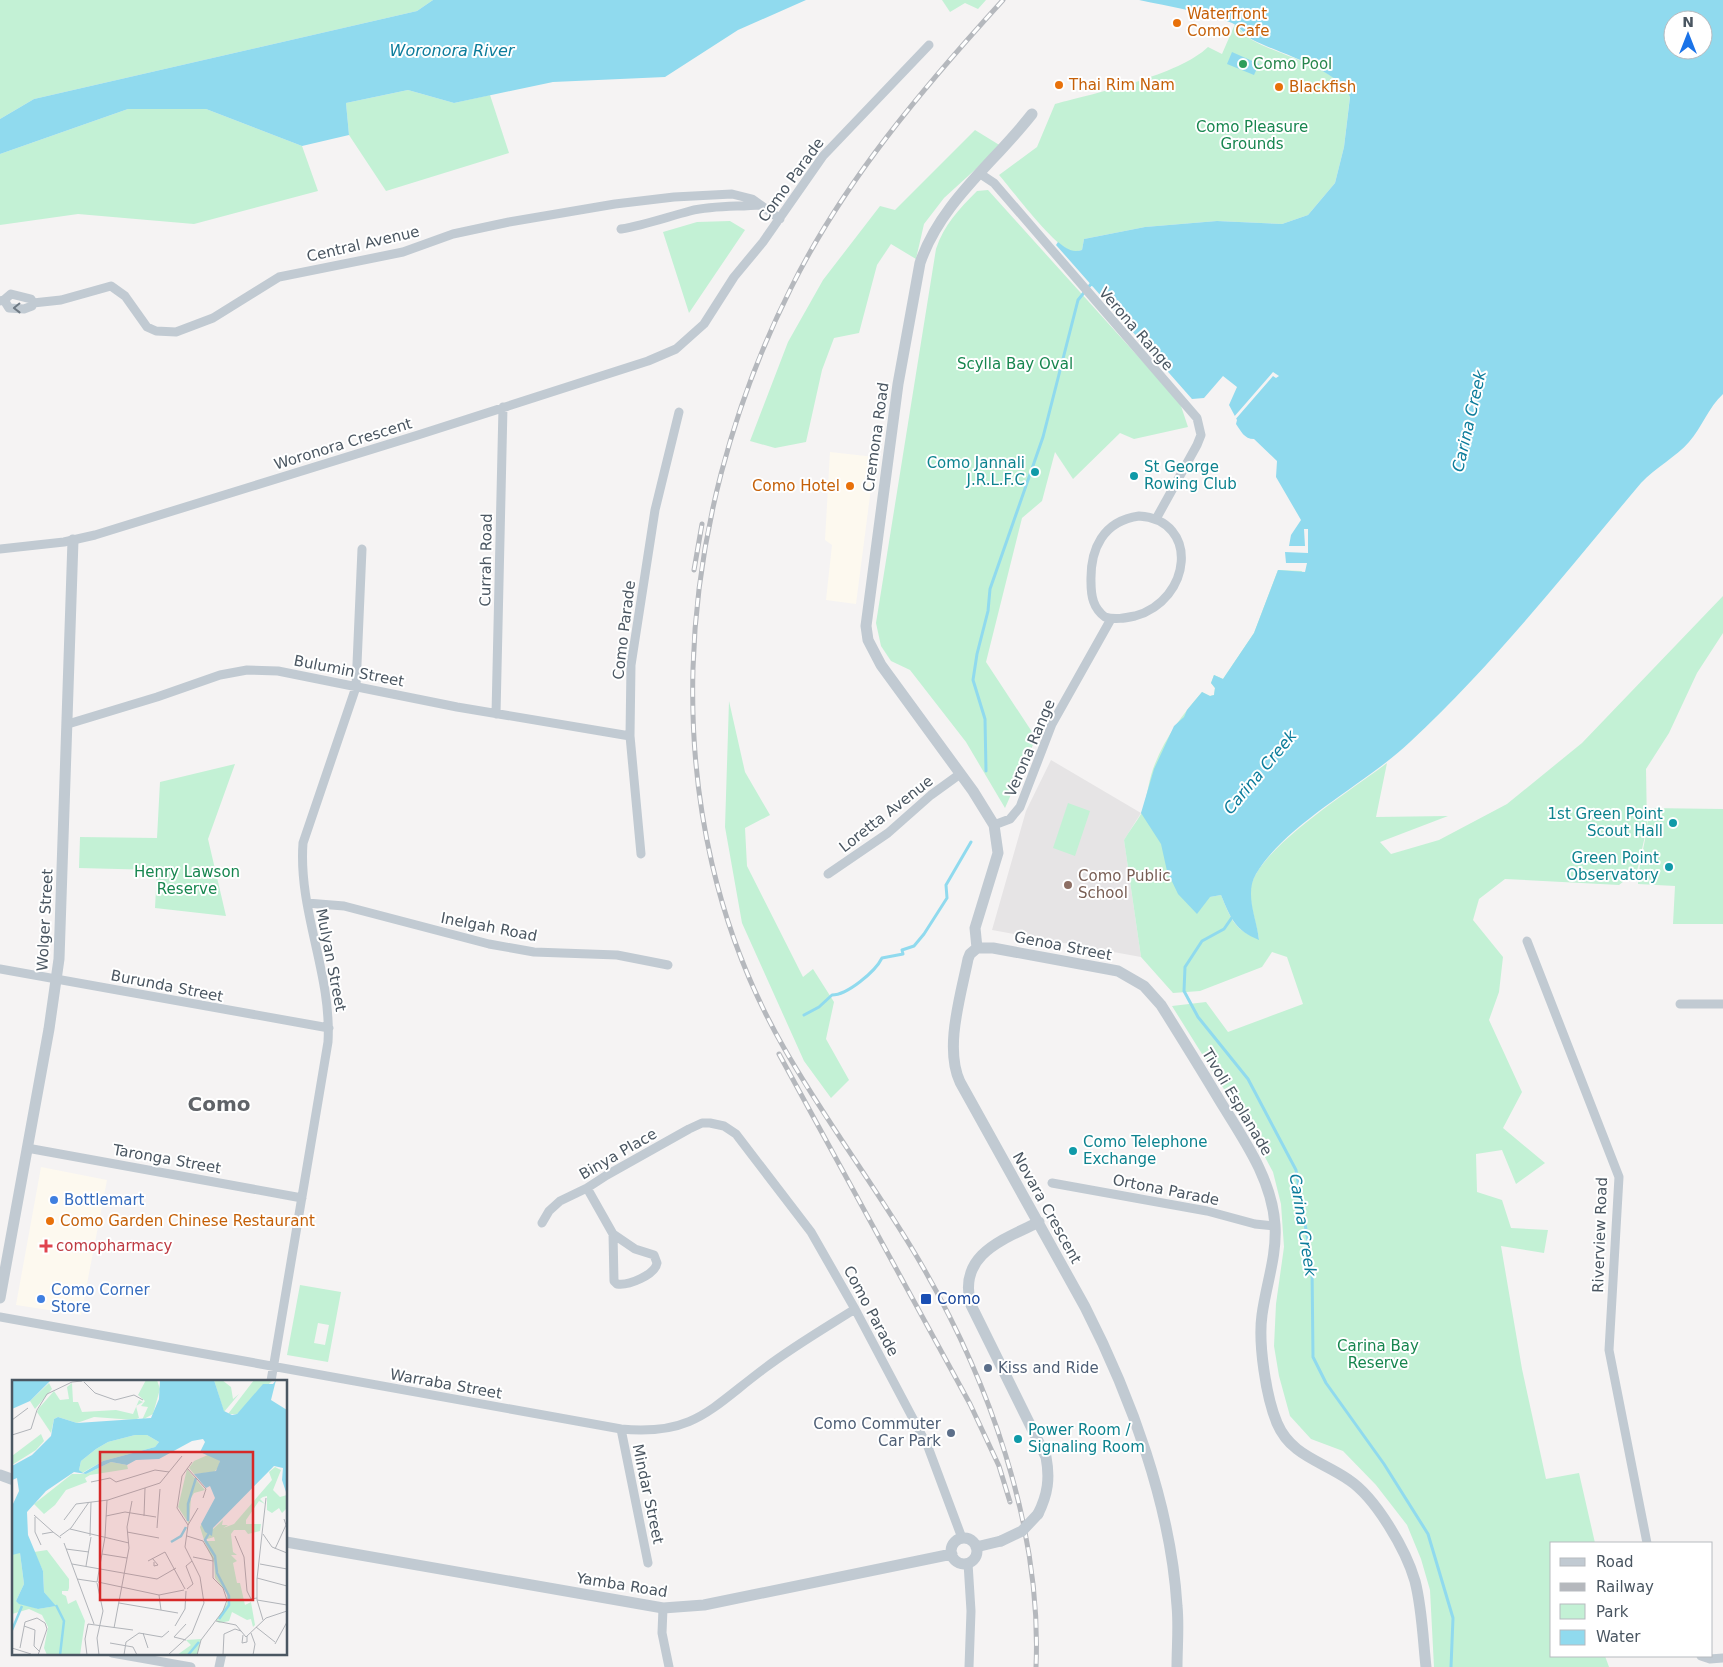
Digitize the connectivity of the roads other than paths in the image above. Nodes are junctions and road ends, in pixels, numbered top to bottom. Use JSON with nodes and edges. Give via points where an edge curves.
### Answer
{"nodes":[{"id":1,"x":930,"y":45,"type":"dead end"},
{"id":2,"x":1032,"y":114,"type":"dead end"},
{"id":3,"x":980,"y":173,"type":"junction"},
{"id":4,"x":760,"y":205,"type":"junction"},
{"id":5,"x":780,"y":220,"type":"junction"},
{"id":6,"x":621,"y":229,"type":"dead end"},
{"id":7,"x":2,"y":300,"type":"edge"},
{"id":8,"x":33,"y":303,"type":"junction"},
{"id":9,"x":687,"y":341,"type":"joint"},
{"id":10,"x":503,"y":408,"type":"junction"},
{"id":11,"x":679,"y":412,"type":"dead end"},
{"id":12,"x":1156,"y":519,"type":"junction"},
{"id":13,"x":73,"y":540,"type":"junction"},
{"id":14,"x":0,"y":549,"type":"edge"},
{"id":15,"x":362,"y":549,"type":"dead end"},
{"id":16,"x":1111,"y":619,"type":"junction"},
{"id":17,"x":356,"y":687,"type":"junction"},
{"id":18,"x":496,"y":714,"type":"junction"},
{"id":19,"x":68,"y":724,"type":"junction"},
{"id":20,"x":630,"y":736,"type":"junction"},
{"id":21,"x":960,"y":774,"type":"junction"},
{"id":22,"x":994,"y":825,"type":"junction"},
{"id":23,"x":642,"y":854,"type":"dead end"},
{"id":24,"x":828,"y":874,"type":"dead end"},
{"id":25,"x":306,"y":903,"type":"junction"},
{"id":26,"x":1526,"y":941,"type":"dead end"},
{"id":27,"x":977,"y":948,"type":"junction"},
{"id":28,"x":668,"y":965,"type":"dead end"},
{"id":29,"x":0,"y":969,"type":"edge"},
{"id":30,"x":56,"y":979,"type":"junction"},
{"id":31,"x":1160,"y":1004,"type":"joint"},
{"id":32,"x":1680,"y":1004,"type":"dead end"},
{"id":33,"x":1723,"y":1004,"type":"edge"},
{"id":34,"x":329,"y":1028,"type":"junction"},
{"id":35,"x":717,"y":1123,"type":"joint"},
{"id":36,"x":27,"y":1148,"type":"junction"},
{"id":37,"x":1052,"y":1183,"type":"dead end"},
{"id":38,"x":588,"y":1188,"type":"junction"},
{"id":39,"x":302,"y":1198,"type":"junction"},
{"id":40,"x":1039,"y":1222,"type":"junction"},
{"id":41,"x":542,"y":1223,"type":"dead end"},
{"id":42,"x":1275,"y":1226,"type":"junction"},
{"id":43,"x":613,"y":1234,"type":"junction"},
{"id":44,"x":0,"y":1298,"type":"edge"},
{"id":45,"x":855,"y":1309,"type":"junction"},
{"id":46,"x":0,"y":1318,"type":"edge"},
{"id":47,"x":274,"y":1368,"type":"junction"},
{"id":48,"x":271,"y":1380,"type":"edge"},
{"id":49,"x":621,"y":1429,"type":"junction"},
{"id":50,"x":0,"y":1475,"type":"edge"},
{"id":51,"x":12,"y":1479,"type":"edge"},
{"id":52,"x":962,"y":1538,"type":"junction"},
{"id":53,"x":288,"y":1542,"type":"edge"},
{"id":54,"x":1647,"y":1542,"type":"edge"},
{"id":55,"x":976,"y":1547,"type":"junction"},
{"id":56,"x":952,"y":1554,"type":"junction"},
{"id":57,"x":648,"y":1563,"type":"dead end"},
{"id":58,"x":968,"y":1563,"type":"junction"},
{"id":59,"x":663,"y":1608,"type":"junction"},
{"id":60,"x":118,"y":1654,"type":"edge"},
{"id":61,"x":222,"y":1654,"type":"edge"},
{"id":62,"x":1704,"y":1657,"type":"edge"},
{"id":63,"x":1723,"y":1658,"type":"edge"},
{"id":64,"x":191,"y":1667,"type":"edge"},
{"id":65,"x":219,"y":1667,"type":"edge"},
{"id":66,"x":669,"y":1667,"type":"edge"},
{"id":67,"x":969,"y":1667,"type":"edge"},
{"id":68,"x":1177,"y":1667,"type":"edge"},
{"id":69,"x":1426,"y":1667,"type":"edge"}],
"edges":[{"from":1,"to":5,"type":"street","name":"Como Parade","via":[[823,156]]},
{"from":2,"to":3,"type":"street","name":"Cremona Road"},
{"from":3,"to":12,"type":"street","name":"Verona Range","via":[[994,183],[1200,424],[1198,445]]},
{"from":3,"to":21,"type":"street","name":"Cremona Road","via":[[935,228],[920,263],[898,384],[866,614],[868,640],[874,654]]},
{"from":4,"to":5,"type":"street","name":"Central Avenue"},
{"from":4,"to":6,"type":"street","via":[[710,207]]},
{"from":4,"to":8,"type":"street","name":"Central Avenue","via":[[752,199],[732,194],[674,197],[482,227],[403,252],[279,277],[213,318],[176,332],[147,327],[125,296],[110,286],[61,300]]},
{"from":5,"to":9,"type":"street","name":"Como Parade","via":[[734,277],[704,324]]},
{"from":7,"to":8,"type":"street","name":"Central Avenue","via":[[11,294],[31,299]]},
{"from":8,"to":7,"type":"street","name":"Central Avenue","one_way":true,"via":[[16,309],[8,308]]},
{"from":9,"to":10,"type":"street","name":"Woronora Crescent","via":[[648,361]]},
{"from":10,"to":13,"type":"street","name":"Woronora Crescent"},
{"from":10,"to":18,"type":"street","name":"Currah Road"},
{"from":11,"to":20,"type":"street","name":"Como Parade","via":[[654,510],[645,566],[631,665]]},
{"from":12,"to":16,"type":"street","via":[[1170,530],[1179,545],[1181,563],[1177,583],[1157,606],[1140,614]]},
{"from":12,"to":16,"type":"street","via":[[1139,516],[1122,521],[1106,531],[1094,549],[1092,596],[1099,613]]},
{"from":13,"to":14,"type":"street","name":"Woronora Crescent"},
{"from":13,"to":19,"type":"street","name":"Wolger Street"},
{"from":15,"to":17,"type":"street","name":"Mulyan Street"},
{"from":16,"to":22,"type":"street","name":"Verona Range","via":[[1052,724],[1020,807],[1010,819]]},
{"from":17,"to":18,"type":"street","name":"Bulumin Street"},
{"from":17,"to":19,"type":"street","name":"Bulumin Street","via":[[278,671],[247,670],[220,675]]},
{"from":17,"to":25,"type":"street","name":"Mulyan Street","via":[[302,843],[301,869]]},
{"from":18,"to":20,"type":"street","name":"Bulumin Street"},
{"from":19,"to":30,"type":"street","name":"Wolger Street","via":[[62,922]]},
{"from":20,"to":23,"type":"street","name":"Como Parade"},
{"from":21,"to":22,"type":"street","name":"Novara Crescent"},
{"from":21,"to":24,"type":"street","name":"Loretta Avenue","via":[[888,833]]},
{"from":22,"to":27,"type":"street","name":"Novara Crescent","via":[[998,853],[975,928]]},
{"from":25,"to":28,"type":"street","name":"Inelgah Road","via":[[344,906],[489,944],[534,952],[617,955]]},
{"from":25,"to":34,"type":"street","name":"Mulyan Street","via":[[327,996]]},
{"from":26,"to":54,"type":"street","name":"Riverview Road","via":[[1619,1177],[1609,1350]]},
{"from":27,"to":31,"type":"street","name":"Genoa Street","via":[[993,948],[1118,971],[1144,986]]},
{"from":27,"to":40,"type":"street","name":"Novara Crescent","via":[[968,959],[953,1042],[953,1064]]},
{"from":29,"to":30,"type":"street","name":"Burunda Street"},
{"from":30,"to":34,"type":"street","name":"Burunda Street"},
{"from":30,"to":36,"type":"street","name":"Wolger Street"},
{"from":31,"to":42,"type":"street","name":"Tivoli Esplanade","via":[[1255,1161],[1268,1191]]},
{"from":32,"to":33,"type":"street"},
{"from":34,"to":39,"type":"street","name":"Mulyan Street"},
{"from":35,"to":38,"type":"street","name":"Binya Place","via":[[702,1123],[689,1129]]},
{"from":35,"to":45,"type":"street","name":"Como Parade","via":[[736,1134],[796,1210]]},
{"from":36,"to":39,"type":"street","name":"Taronga Street"},
{"from":36,"to":44,"type":"street","name":"Wolger Street"},
{"from":37,"to":42,"type":"street","name":"Ortona Parade"},
{"from":38,"to":41,"type":"street","name":"Binya Place","via":[[554,1206]]},
{"from":38,"to":43,"type":"street"},
{"from":39,"to":47,"type":"street","name":"Mulyan Street"},
{"from":40,"to":55,"type":"street","bridge":true,"via":[[981,1255],[972,1269],[968,1286],[971,1305],[1046,1457],[1048,1491],[1038,1514],[1022,1531],[1001,1541]]},
{"from":40,"to":68,"type":"street","name":"Novara Crescent","via":[[1101,1338],[1147,1460],[1171,1558],[1177,1606]]},
{"from":42,"to":69,"type":"street","name":"Tivoli Esplanade","via":[[1260,1346],[1276,1421],[1291,1446],[1302,1455],[1352,1482],[1377,1508],[1392,1532],[1415,1579]]},
{"from":43,"to":43,"type":"street","via":[[635,1249],[654,1255],[657,1263],[653,1272],[626,1284],[617,1284],[614,1281]]},
{"from":45,"to":49,"type":"street","name":"Warraba Street","via":[[767,1367],[702,1416],[662,1430]]},
{"from":45,"to":52,"type":"street","name":"Como Parade","via":[[934,1460]]},
{"from":46,"to":47,"type":"street","name":"Warraba Street"},
{"from":47,"to":48,"type":"street","name":"Mulyan Street"},
{"from":47,"to":49,"type":"street","name":"Warraba Street"},
{"from":49,"to":57,"type":"street","name":"Mindar Street"},
{"from":50,"to":51,"type":"street"},
{"from":52,"to":55,"type":"street","via":[[969,1539]]},
{"from":52,"to":56,"type":"street","via":[[954,1542]]},
{"from":53,"to":59,"type":"street","name":"Yamba Road"},
{"from":55,"to":58,"type":"street","via":[[976,1555]]},
{"from":56,"to":58,"type":"street","via":[[960,1563]]},
{"from":56,"to":59,"type":"street","name":"Yamba Road","via":[[704,1605]]},
{"from":58,"to":67,"type":"street","via":[[971,1611]]},
{"from":59,"to":66,"type":"street","via":[[662,1632]]},
{"from":60,"to":64,"type":"street"},
{"from":61,"to":65,"type":"street"},
{"from":62,"to":63,"type":"street"}]}
